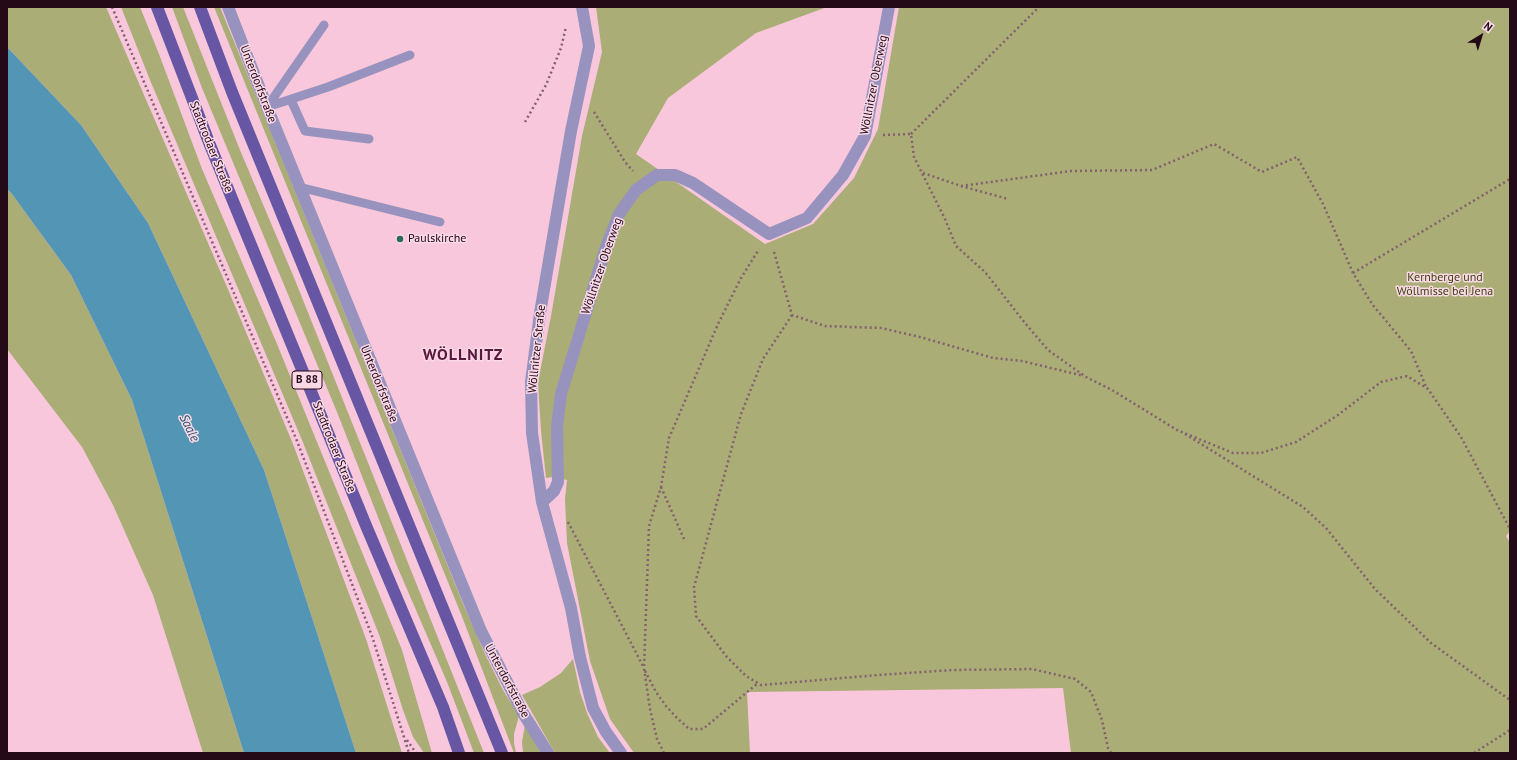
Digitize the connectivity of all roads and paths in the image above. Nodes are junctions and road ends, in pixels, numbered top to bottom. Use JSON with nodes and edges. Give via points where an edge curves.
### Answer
{"nodes":[{"id":1,"x":112,"y":7,"type":"edge"},
{"id":2,"x":156,"y":7,"type":"edge"},
{"id":3,"x":200,"y":7,"type":"edge"},
{"id":4,"x":228,"y":7,"type":"edge"},
{"id":5,"x":582,"y":7,"type":"edge"},
{"id":6,"x":889,"y":7,"type":"edge"},
{"id":7,"x":1039,"y":7,"type":"edge"},
{"id":8,"x":567,"y":21,"type":"dead end"},
{"id":9,"x":324,"y":25,"type":"dead end"},
{"id":10,"x":410,"y":56,"type":"dead end"},
{"id":11,"x":291,"y":100,"type":"junction"},
{"id":12,"x":267,"y":107,"type":"junction"},
{"id":13,"x":593,"y":110,"type":"dead end"},
{"id":14,"x":525,"y":122,"type":"dead end"},
{"id":15,"x":911,"y":134,"type":"junction"},
{"id":16,"x":865,"y":136,"type":"junction"},
{"id":17,"x":369,"y":139,"type":"dead end"},
{"id":18,"x":922,"y":173,"type":"junction"},
{"id":19,"x":1510,"y":179,"type":"edge"},
{"id":20,"x":645,"y":184,"type":"junction"},
{"id":21,"x":961,"y":186,"type":"junction"},
{"id":22,"x":299,"y":187,"type":"junction"},
{"id":23,"x":1008,"y":199,"type":"dead end"},
{"id":24,"x":440,"y":222,"type":"dead end"},
{"id":25,"x":769,"y":234,"type":"junction"},
{"id":26,"x":1353,"y":273,"type":"junction"},
{"id":27,"x":792,"y":315,"type":"junction"},
{"id":28,"x":1086,"y":377,"type":"junction"},
{"id":29,"x":1428,"y":389,"type":"junction"},
{"id":30,"x":1177,"y":430,"type":"junction"},
{"id":31,"x":661,"y":487,"type":"junction"},
{"id":32,"x":542,"y":502,"type":"junction"},
{"id":33,"x":1510,"y":529,"type":"edge"},
{"id":34,"x":684,"y":539,"type":"dead end"},
{"id":35,"x":644,"y":668,"type":"junction"},
{"id":36,"x":758,"y":683,"type":"junction"},
{"id":37,"x":1510,"y":700,"type":"edge"},
{"id":38,"x":1510,"y":730,"type":"edge"},
{"id":39,"x":405,"y":738,"type":"junction"},
{"id":40,"x":410,"y":753,"type":"edge"},
{"id":41,"x":416,"y":753,"type":"edge"},
{"id":42,"x":459,"y":753,"type":"edge"},
{"id":43,"x":502,"y":753,"type":"edge"},
{"id":44,"x":548,"y":753,"type":"edge"},
{"id":45,"x":621,"y":753,"type":"edge"},
{"id":46,"x":664,"y":753,"type":"edge"},
{"id":47,"x":1111,"y":753,"type":"edge"},
{"id":48,"x":1474,"y":753,"type":"edge"}],
"edges":[{"from":1,"to":39,"type":"path","via":[[297,441],[372,636]]},
{"from":2,"to":42,"type":"main road","name":"Stadtrodaer Straße","number":"B 88","via":[[210,145],[443,708]]},
{"from":3,"to":43,"type":"main road","via":[[232,92]]},
{"from":4,"to":12,"type":"street","name":"Unterdorfstraße"},
{"from":5,"to":32,"type":"street","name":"Wöllnitzer Straße","via":[[589,46],[541,306],[531,382],[532,433]]},
{"from":6,"to":16,"type":"street","name":"Wöllnitzer Oberweg"},
{"from":7,"to":15,"type":"path"},
{"from":8,"to":14,"type":"path","via":[[561,48],[546,85]]},
{"from":9,"to":12,"type":"lane"},
{"from":10,"to":11,"type":"lane"},
{"from":11,"to":12,"type":"lane"},
{"from":11,"to":17,"type":"lane","via":[[305,131]]},
{"from":12,"to":22,"type":"street","name":"Unterdorfstraße"},
{"from":13,"to":20,"type":"path","via":[[625,162]]},
{"from":15,"to":16,"type":"path"},
{"from":15,"to":18,"type":"path","via":[[914,157]]},
{"from":16,"to":25,"type":"street","name":"Wöllnitzer Oberweg","via":[[843,175],[807,218]]},
{"from":18,"to":21,"type":"path"},
{"from":18,"to":28,"type":"path","via":[[956,246],[985,272],[1048,350]]},
{"from":19,"to":26,"type":"path"},
{"from":20,"to":25,"type":"street","name":"Wöllnitzer Oberweg","via":[[657,175],[675,175],[692,183]]},
{"from":20,"to":32,"type":"street","name":"Wöllnitzer Oberweg","via":[[636,190],[619,214],[606,247],[561,394],[557,427],[558,482],[554,491]]},
{"from":21,"to":23,"type":"path"},
{"from":21,"to":26,"type":"path","via":[[1070,171],[1152,170],[1214,144],[1262,172],[1298,157],[1323,204]]},
{"from":22,"to":24,"type":"lane"},
{"from":22,"to":44,"type":"street","name":"Unterdorfstraße","via":[[481,631],[523,713]]},
{"from":25,"to":27,"type":"path"},
{"from":25,"to":31,"type":"path","via":[[741,278],[718,324],[669,438]]},
{"from":26,"to":29,"type":"path","via":[[1372,304],[1411,351]]},
{"from":27,"to":28,"type":"path","via":[[825,326],[881,328],[993,358],[1022,361]]},
{"from":27,"to":36,"type":"path","via":[[763,359],[740,414],[694,587],[696,616],[726,656],[746,676]]},
{"from":28,"to":30,"type":"path"},
{"from":29,"to":30,"type":"path","via":[[1407,376],[1381,382],[1338,415],[1296,442],[1262,453],[1233,453]]},
{"from":29,"to":33,"type":"path","via":[[1461,438]]},
{"from":30,"to":37,"type":"path","via":[[1303,507],[1326,528],[1375,590],[1431,643]]},
{"from":31,"to":34,"type":"path"},
{"from":31,"to":35,"type":"path","via":[[648,526]]},
{"from":32,"to":35,"type":"path","via":[[568,521]]},
{"from":32,"to":45,"type":"street","name":"Wöllnitzer Straße","via":[[571,608],[593,708]]},
{"from":35,"to":36,"type":"path","via":[[666,706],[689,729],[703,729]]},
{"from":35,"to":46,"type":"path","via":[[657,739]]},
{"from":36,"to":47,"type":"path","via":[[761,685],[952,670],[1032,669],[1075,679],[1091,692]]},
{"from":38,"to":48,"type":"path"},
{"from":39,"to":40,"type":"path"},
{"from":39,"to":41,"type":"path"}]}
